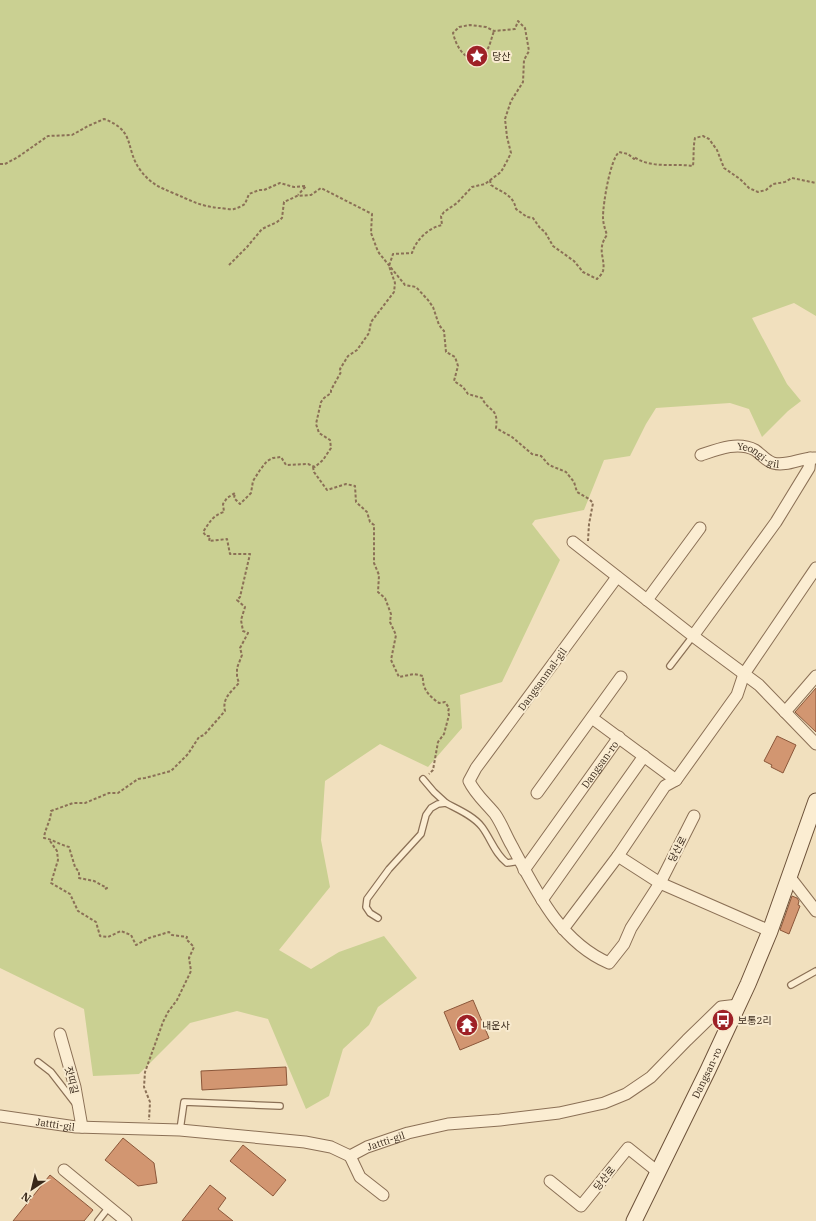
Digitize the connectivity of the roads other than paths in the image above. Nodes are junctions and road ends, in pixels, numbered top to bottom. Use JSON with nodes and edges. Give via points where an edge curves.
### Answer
{"nodes":[{"id":1,"x":701,"y":455,"type":"dead end"},
{"id":2,"x":813,"y":458,"type":"edge"},
{"id":3,"x":700,"y":528,"type":"dead end"},
{"id":4,"x":573,"y":542,"type":"dead end"},
{"id":5,"x":816,"y":568,"type":"edge"},
{"id":6,"x":617,"y":577,"type":"junction"},
{"id":7,"x":647,"y":600,"type":"junction"},
{"id":8,"x":693,"y":636,"type":"junction"},
{"id":9,"x":670,"y":666,"type":"dead end"},
{"id":10,"x":744,"y":674,"type":"junction"},
{"id":11,"x":816,"y":676,"type":"edge"},
{"id":12,"x":621,"y":677,"type":"dead end"},
{"id":13,"x":785,"y":712,"type":"junction"},
{"id":14,"x":592,"y":718,"type":"junction"},
{"id":15,"x":619,"y":737,"type":"junction"},
{"id":16,"x":816,"y":744,"type":"edge"},
{"id":17,"x":644,"y":756,"type":"junction"},
{"id":18,"x":422,"y":779,"type":"road end"},
{"id":19,"x":676,"y":780,"type":"junction"},
{"id":20,"x":537,"y":793,"type":"dead end"},
{"id":21,"x":816,"y":800,"type":"edge"},
{"id":22,"x":446,"y":803,"type":"junction"},
{"id":23,"x":694,"y":816,"type":"dead end"},
{"id":24,"x":618,"y":856,"type":"junction"},
{"id":25,"x":522,"y":865,"type":"junction"},
{"id":26,"x":789,"y":876,"type":"junction"},
{"id":27,"x":660,"y":883,"type":"junction"},
{"id":28,"x":542,"y":900,"type":"junction"},
{"id":29,"x":816,"y":911,"type":"edge"},
{"id":30,"x":378,"y":918,"type":"dead end"},
{"id":31,"x":563,"y":929,"type":"junction"},
{"id":32,"x":770,"y":931,"type":"junction"},
{"id":33,"x":816,"y":971,"type":"edge"},
{"id":34,"x":791,"y":986,"type":"dead end"},
{"id":35,"x":738,"y":1005,"type":"junction"},
{"id":36,"x":60,"y":1034,"type":"dead end"},
{"id":37,"x":38,"y":1062,"type":"dead end"},
{"id":38,"x":280,"y":1106,"type":"dead end"},
{"id":39,"x":79,"y":1110,"type":"junction"},
{"id":40,"x":0,"y":1116,"type":"edge"},
{"id":41,"x":82,"y":1127,"type":"junction"},
{"id":42,"x":180,"y":1130,"type":"junction"},
{"id":43,"x":350,"y":1156,"type":"junction"},
{"id":44,"x":64,"y":1170,"type":"dead end"},
{"id":45,"x":658,"y":1172,"type":"junction"},
{"id":46,"x":550,"y":1181,"type":"dead end"},
{"id":47,"x":383,"y":1195,"type":"dead end"},
{"id":48,"x":109,"y":1207,"type":"junction"},
{"id":49,"x":637,"y":1220,"type":"edge"},
{"id":50,"x":98,"y":1221,"type":"edge"},
{"id":51,"x":126,"y":1221,"type":"edge"}],
"edges":[{"from":1,"to":2,"type":"street","name":"Yeongi-gil","via":[[736,445],[754,449],[772,463]]},
{"from":2,"to":8,"type":"street","via":[[776,522]]},
{"from":3,"to":7,"type":"street"},
{"from":4,"to":6,"type":"street"},
{"from":5,"to":10,"type":"street"},
{"from":6,"to":7,"type":"street"},
{"from":6,"to":25,"type":"street","name":"Dangsanmal-gil","via":[[468,781],[495,815]]},
{"from":7,"to":8,"type":"street"},
{"from":8,"to":9,"type":"lane"},
{"from":8,"to":10,"type":"street"},
{"from":10,"to":13,"type":"street","via":[[759,685]]},
{"from":10,"to":19,"type":"street","via":[[737,695]]},
{"from":11,"to":13,"type":"street"},
{"from":12,"to":14,"type":"street"},
{"from":13,"to":16,"type":"street"},
{"from":14,"to":15,"type":"street","name":"Dangsan-ro"},
{"from":14,"to":20,"type":"street"},
{"from":15,"to":17,"type":"street","name":"Dangsan-ro"},
{"from":15,"to":25,"type":"street","name":"Dangsan-ro"},
{"from":17,"to":19,"type":"street","name":"Dangsan-ro"},
{"from":17,"to":28,"type":"street"},
{"from":18,"to":22,"type":"lane"},
{"from":19,"to":24,"type":"street","via":[[665,786]]},
{"from":21,"to":26,"type":"street","name":"Dangsan-ro"},
{"from":22,"to":25,"type":"lane","via":[[482,826],[500,858],[507,863]]},
{"from":22,"to":30,"type":"lane","via":[[431,808],[426,815],[421,834],[366,899],[366,907]]},
{"from":23,"to":27,"type":"street","name":"당산로"},
{"from":24,"to":27,"type":"street"},
{"from":24,"to":31,"type":"street"},
{"from":25,"to":28,"type":"street"},
{"from":26,"to":29,"type":"street"},
{"from":26,"to":32,"type":"street","name":"Dangsan-ro"},
{"from":27,"to":31,"type":"street","via":[[610,963],[573,939]]},
{"from":27,"to":32,"type":"street"},
{"from":28,"to":31,"type":"street"},
{"from":32,"to":35,"type":"street","name":"Dangsan-ro"},
{"from":33,"to":34,"type":"lane"},
{"from":35,"to":43,"type":"street","name":"Jattti-gil","via":[[721,1007],[651,1077],[626,1094],[604,1103],[559,1113],[448,1124],[408,1133],[367,1147]]},
{"from":35,"to":45,"type":"street","name":"Dangsan-ro"},
{"from":36,"to":39,"type":"street","name":"잣띠길"},
{"from":37,"to":39,"type":"lane","via":[[51,1072]]},
{"from":38,"to":42,"type":"lane","via":[[184,1102]]},
{"from":39,"to":41,"type":"street","name":"잣띠길"},
{"from":40,"to":41,"type":"street","name":"Jattti-gil"},
{"from":41,"to":42,"type":"street","name":"Jattti-gil"},
{"from":42,"to":43,"type":"street","name":"Jattti-gil","via":[[305,1142],[331,1147]]},
{"from":43,"to":47,"type":"street","via":[[360,1177]]},
{"from":44,"to":48,"type":"street"},
{"from":45,"to":46,"type":"street","name":"당산로","via":[[628,1148],[581,1206]]},
{"from":45,"to":49,"type":"street","name":"Dangsan-ro"},
{"from":48,"to":50,"type":"lane"},
{"from":48,"to":51,"type":"street"}]}
